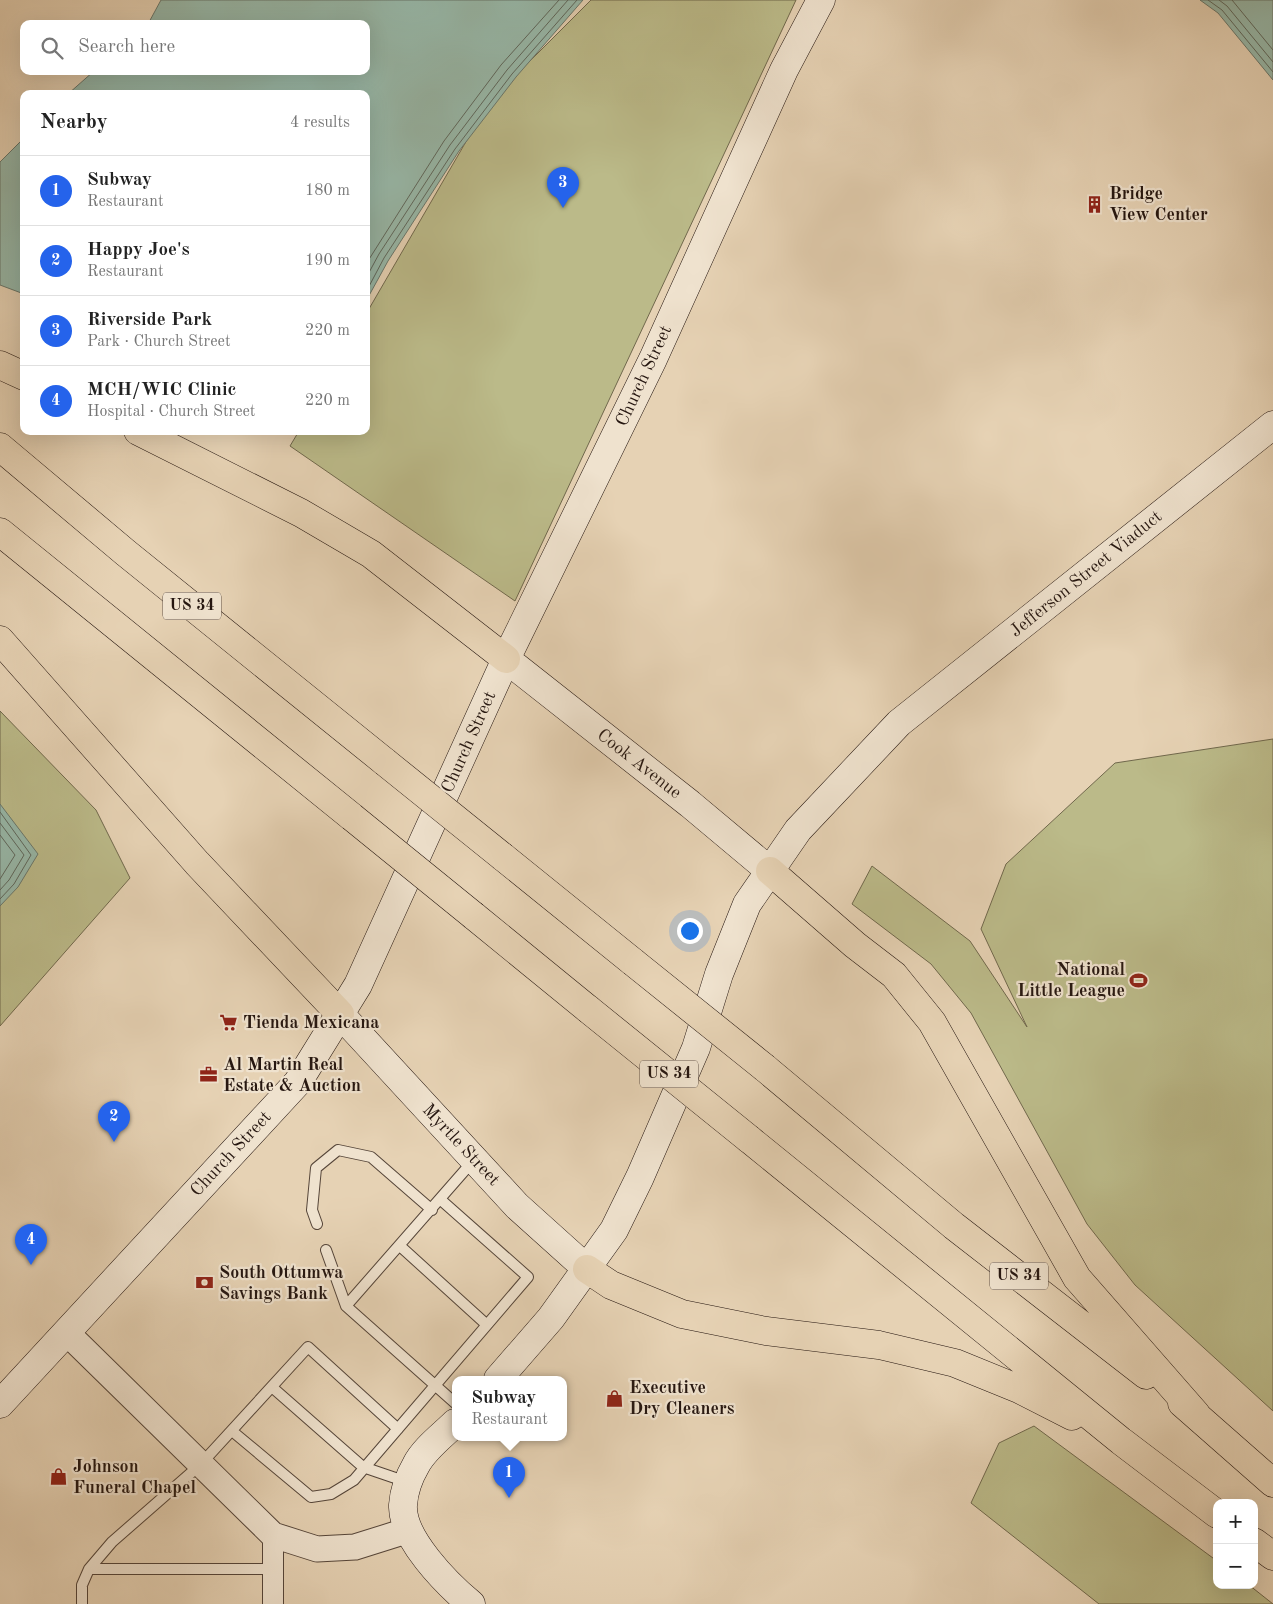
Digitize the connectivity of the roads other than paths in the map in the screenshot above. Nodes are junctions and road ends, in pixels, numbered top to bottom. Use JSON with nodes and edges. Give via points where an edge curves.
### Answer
{"nodes":[{"id":1,"x":821,"y":0,"type":"edge"},
{"id":2,"x":0,"y":365,"type":"edge"},
{"id":3,"x":20,"y":374,"type":"edge"},
{"id":4,"x":1273,"y":425,"type":"edge"},
{"id":5,"x":146,"y":435,"type":"edge"},
{"id":6,"x":0,"y":447,"type":"edge"},
{"id":7,"x":0,"y":532,"type":"edge"},
{"id":8,"x":0,"y":640,"type":"edge"},
{"id":9,"x":506,"y":659,"type":"junction"},
{"id":10,"x":770,"y":871,"type":"junction"},
{"id":11,"x":340,"y":1014,"type":"junction"},
{"id":12,"x":474,"y":1160,"type":"junction"},
{"id":13,"x":441,"y":1200,"type":"junction"},
{"id":14,"x":432,"y":1210,"type":"junction"},
{"id":15,"x":317,"y":1224,"type":"dead end"},
{"id":16,"x":400,"y":1246,"type":"junction"},
{"id":17,"x":326,"y":1250,"type":"dead end"},
{"id":18,"x":587,"y":1269,"type":"junction"},
{"id":19,"x":346,"y":1306,"type":"junction"},
{"id":20,"x":486,"y":1325,"type":"junction"},
{"id":21,"x":67,"y":1333,"type":"junction"},
{"id":22,"x":501,"y":1376,"type":"edge"},
{"id":23,"x":436,"y":1385,"type":"junction"},
{"id":24,"x":272,"y":1388,"type":"junction"},
{"id":25,"x":452,"y":1400,"type":"edge"},
{"id":26,"x":0,"y":1404,"type":"edge"},
{"id":27,"x":1196,"y":1414,"type":"junction"},
{"id":28,"x":452,"y":1425,"type":"edge"},
{"id":29,"x":398,"y":1429,"type":"junction"},
{"id":30,"x":232,"y":1431,"type":"junction"},
{"id":31,"x":1121,"y":1441,"type":"junction"},
{"id":32,"x":200,"y":1465,"type":"junction"},
{"id":33,"x":363,"y":1467,"type":"junction"},
{"id":34,"x":407,"y":1483,"type":"junction"},
{"id":35,"x":1273,"y":1483,"type":"edge"},
{"id":36,"x":1213,"y":1511,"type":"edge"},
{"id":37,"x":410,"y":1530,"type":"junction"},
{"id":38,"x":273,"y":1535,"type":"junction"},
{"id":39,"x":1257,"y":1544,"type":"edge"},
{"id":40,"x":1273,"y":1556,"type":"edge"},
{"id":41,"x":89,"y":1569,"type":"junction"},
{"id":42,"x":273,"y":1569,"type":"junction"},
{"id":43,"x":82,"y":1604,"type":"edge"},
{"id":44,"x":274,"y":1604,"type":"edge"},
{"id":45,"x":471,"y":1604,"type":"edge"}],
"edges":[{"from":1,"to":9,"type":"main road","name":"Church Street","via":[[784,70],[653,358]]},
{"from":2,"to":3,"type":"highway"},
{"from":4,"to":10,"type":"main road","name":"Jefferson Street Viaduct","via":[[899,723],[798,830]]},
{"from":5,"to":9,"type":"highway","via":[[301,513],[371,554]]},
{"from":6,"to":27,"type":"highway","number":"US 34","bridge":true,"via":[[954,1226]]},
{"from":7,"to":31,"type":"highway","number":"US 34","bridge":true},
{"from":8,"to":11,"type":"highway","via":[[197,863]]},
{"from":9,"to":10,"type":"main road","name":"Cook Avenue"},
{"from":9,"to":11,"type":"main road","name":"Church Street","via":[[358,985]]},
{"from":10,"to":18,"type":"main road","name":"Jefferson Street Viaduct","via":[[746,904],[718,974],[696,1048],[640,1177],[614,1230]]},
{"from":10,"to":27,"type":"highway","via":[[894,975],[932,1022],[1078,1278]]},
{"from":11,"to":12,"type":"main road","name":"Myrtle Street"},
{"from":11,"to":21,"type":"main road","name":"Church Street","via":[[298,1082]]},
{"from":12,"to":13,"type":"lane"},
{"from":12,"to":18,"type":"main road","name":"Myrtle Street","via":[[517,1206]]},
{"from":13,"to":14,"type":"lane"},
{"from":13,"to":20,"type":"lane","via":[[528,1277]]},
{"from":14,"to":15,"type":"lane","via":[[371,1157],[338,1150],[316,1168],[312,1210]]},
{"from":14,"to":16,"type":"lane"},
{"from":16,"to":19,"type":"lane"},
{"from":16,"to":20,"type":"lane"},
{"from":17,"to":19,"type":"lane"},
{"from":18,"to":22,"type":"main road","name":"Jefferson Street Viaduct","via":[[551,1318]]},
{"from":18,"to":31,"type":"highway","via":[[611,1285],[682,1314],[766,1332],[879,1345],[955,1363],[1019,1389]]},
{"from":19,"to":23,"type":"lane"},
{"from":20,"to":23,"type":"lane"},
{"from":21,"to":26,"type":"main road","name":"Church Street"},
{"from":21,"to":32,"type":"street"},
{"from":23,"to":25,"type":"lane"},
{"from":23,"to":29,"type":"lane"},
{"from":24,"to":29,"type":"lane","via":[[308,1347]]},
{"from":24,"to":30,"type":"lane"},
{"from":24,"to":33,"type":"lane"},
{"from":27,"to":35,"type":"highway","number":"US 34"},
{"from":28,"to":34,"type":"main road","via":[[417,1462]]},
{"from":29,"to":33,"type":"lane"},
{"from":30,"to":32,"type":"lane"},
{"from":30,"to":33,"type":"lane","via":[[311,1497],[331,1494],[354,1480]]},
{"from":31,"to":36,"type":"highway","number":"US 34"},
{"from":32,"to":38,"type":"street"},
{"from":32,"to":41,"type":"lane","via":[[112,1542]]},
{"from":33,"to":34,"type":"lane"},
{"from":34,"to":37,"type":"main road","via":[[403,1506]]},
{"from":37,"to":38,"type":"street","via":[[355,1547],[317,1549]]},
{"from":37,"to":45,"type":"main road","via":[[446,1584]]},
{"from":38,"to":42,"type":"street"},
{"from":39,"to":40,"type":"highway"},
{"from":41,"to":42,"type":"lane"},
{"from":41,"to":43,"type":"lane","via":[[82,1585]]},
{"from":42,"to":44,"type":"street"}]}
